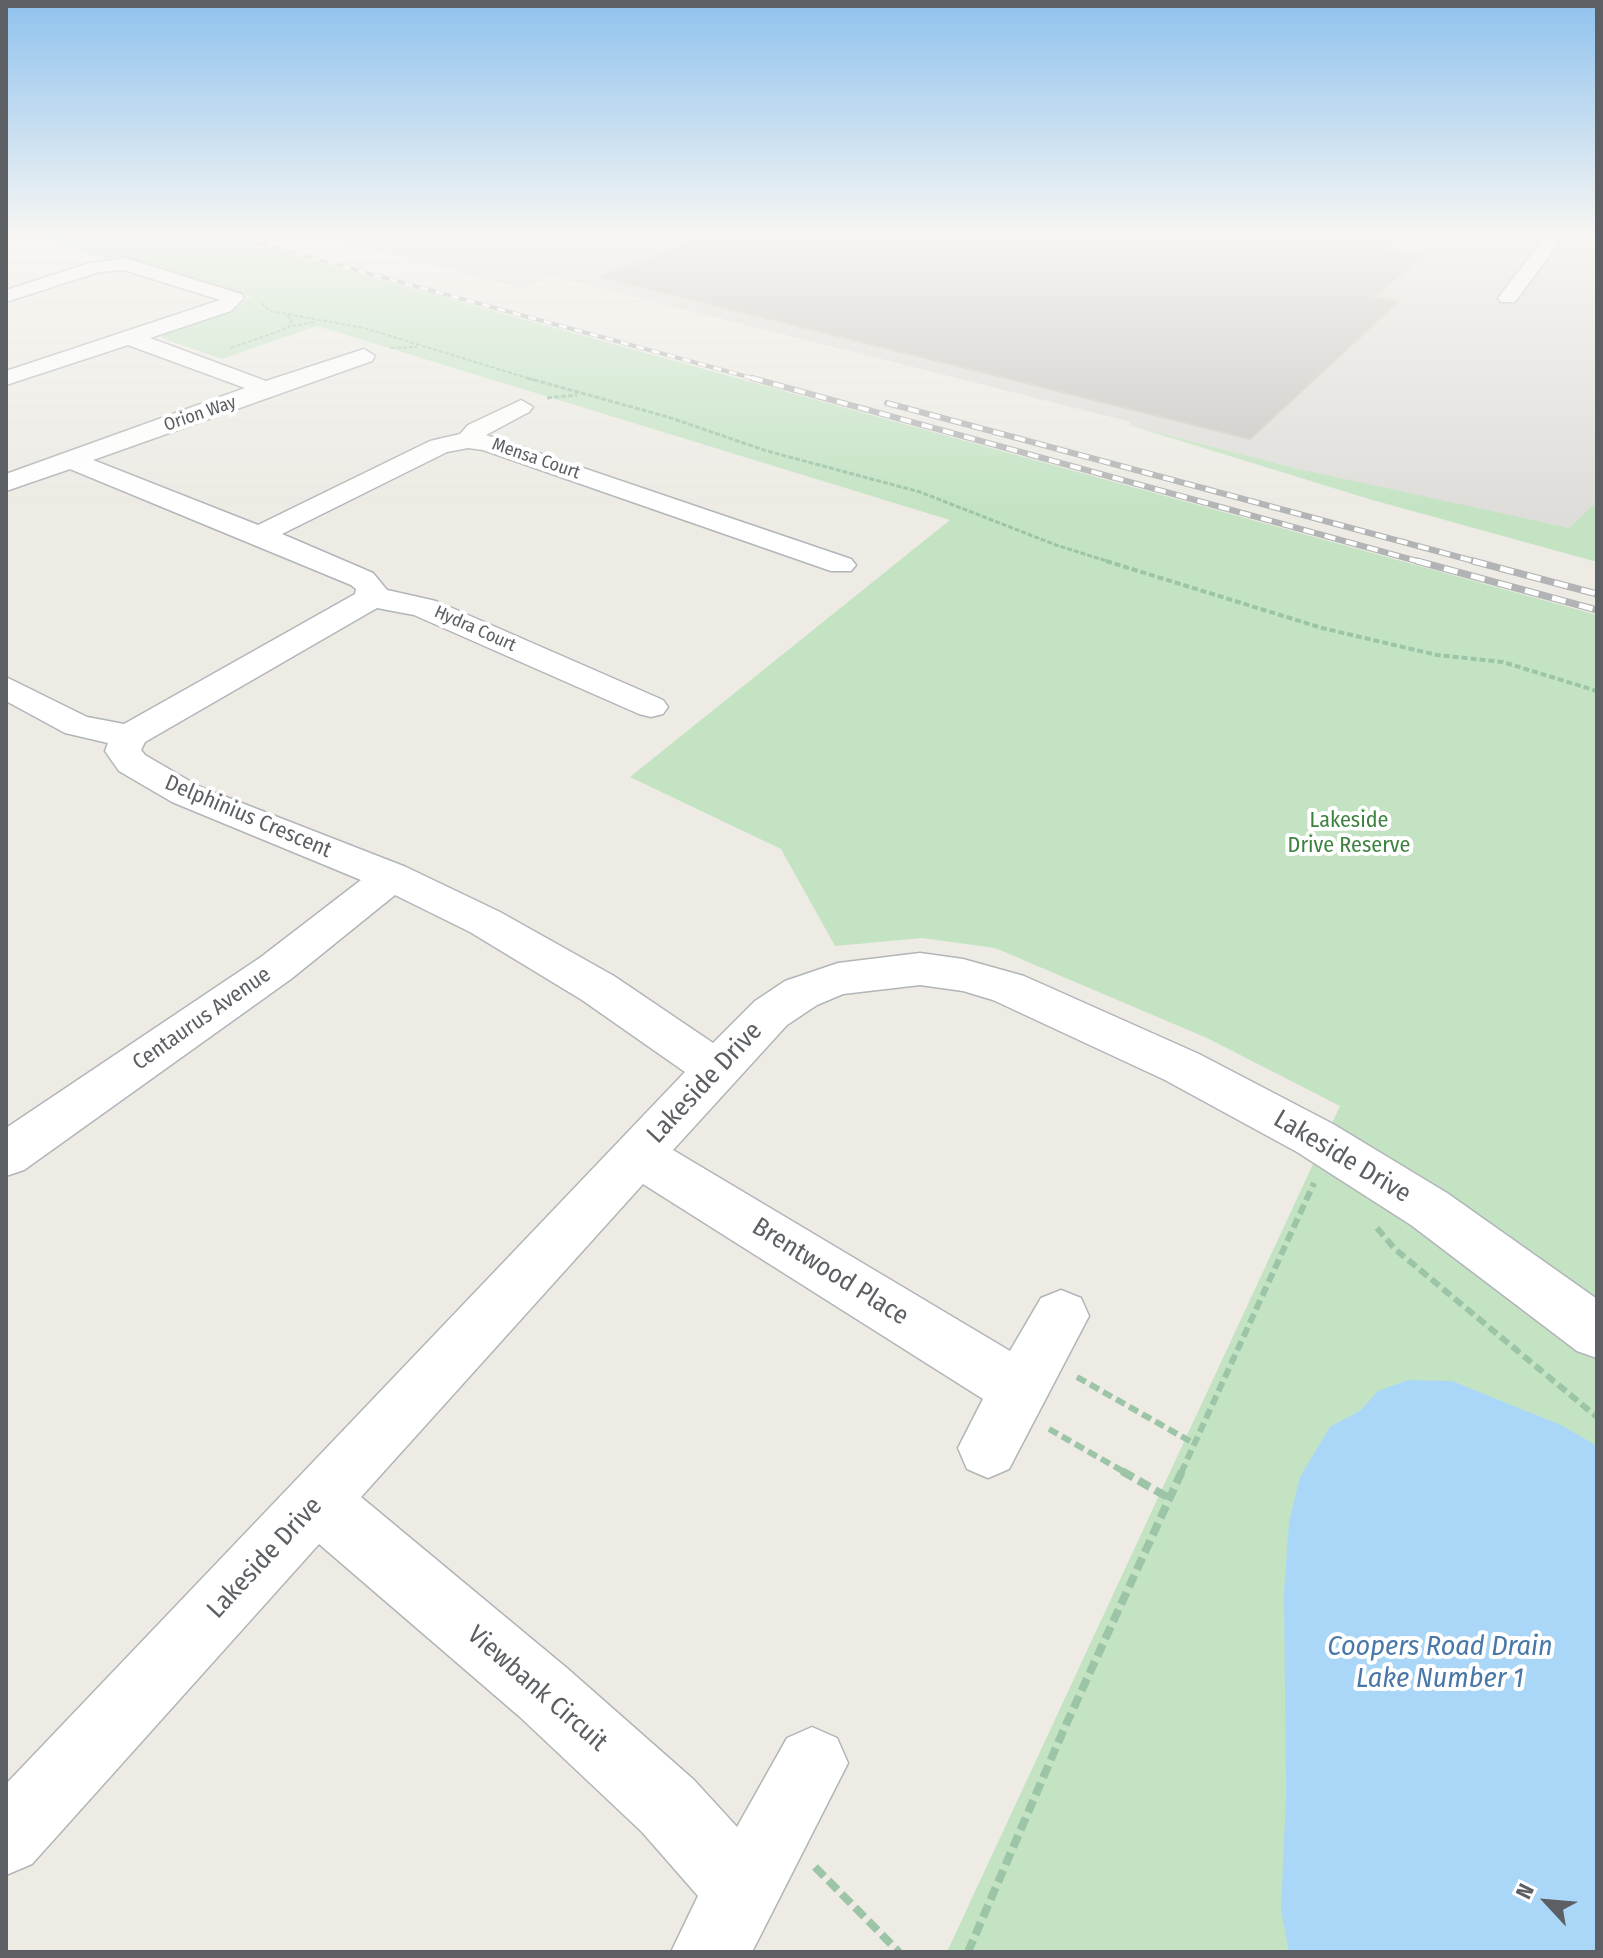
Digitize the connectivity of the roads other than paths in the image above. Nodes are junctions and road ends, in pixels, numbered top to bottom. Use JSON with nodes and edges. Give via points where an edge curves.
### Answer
{"nodes":[{"id":1,"x":158,"y":328,"type":"edge"},
{"id":2,"x":128,"y":338,"type":"junction"},
{"id":3,"x":364,"y":356,"type":"dead end"},
{"id":4,"x":6,"y":378,"type":"edge"},
{"id":5,"x":258,"y":391,"type":"junction"},
{"id":6,"x":521,"y":407,"type":"road end"},
{"id":7,"x":468,"y":440,"type":"junction"},
{"id":8,"x":71,"y":460,"type":"junction"},
{"id":9,"x":6,"y":483,"type":"edge"},
{"id":10,"x":259,"y":535,"type":"junction"},
{"id":11,"x":841,"y":565,"type":"dead end"},
{"id":12,"x":370,"y":598,"type":"junction"},
{"id":13,"x":6,"y":687,"type":"edge"},
{"id":14,"x":651,"y":707,"type":"dead end"},
{"id":15,"x":129,"y":736,"type":"junction"},
{"id":16,"x":392,"y":877,"type":"junction"},
{"id":17,"x":717,"y":1070,"type":"junction"},
{"id":18,"x":6,"y":1155,"type":"edge"},
{"id":19,"x":639,"y":1155,"type":"junction"},
{"id":20,"x":1597,"y":1332,"type":"edge"},
{"id":21,"x":1023,"y":1383,"type":"road end"},
{"id":22,"x":317,"y":1501,"type":"junction"},
{"id":23,"x":812,"y":1763,"type":"dead end"},
{"id":24,"x":6,"y":1838,"type":"edge"},
{"id":25,"x":743,"y":1890,"type":"junction"},
{"id":26,"x":710,"y":1952,"type":"edge"}],
"edges":[{"from":1,"to":2,"type":"street"},
{"from":2,"to":4,"type":"street"},
{"from":2,"to":5,"type":"street","name":"Orion Way","via":[[251,381]]},
{"from":3,"to":5,"type":"street"},
{"from":5,"to":8,"type":"street","name":"Orion Way"},
{"from":6,"to":7,"type":"street"},
{"from":7,"to":10,"type":"street","name":"Mensa Court","via":[[439,446]]},
{"from":7,"to":11,"type":"street","name":"Mensa Court"},
{"from":8,"to":9,"type":"street","name":"Orion Way"},
{"from":8,"to":10,"type":"street"},
{"from":10,"to":12,"type":"street","via":[[362,579],[372,587]]},
{"from":12,"to":14,"type":"street","name":"Hydra Court","via":[[425,608]]},
{"from":12,"to":15,"type":"street"},
{"from":13,"to":15,"type":"street","via":[[77,726]]},
{"from":15,"to":16,"type":"street","name":"Delphinius Crescent","via":[[123,751],[132,763],[185,794]]},
{"from":16,"to":17,"type":"street","name":"Delphinius Crescent","via":[[485,922],[598,988]]},
{"from":16,"to":18,"type":"street","name":"Centaurus Avenue","via":[[276,968]]},
{"from":17,"to":19,"type":"street","name":"Lakeside Drive"},
{"from":17,"to":20,"type":"street","name":"Lakeside Drive","via":[[771,1013],[801,993],[838,979],[920,969],[1008,988],[1182,1067],[1315,1138],[1429,1209]]},
{"from":19,"to":21,"type":"street","name":"Brentwood Place"},
{"from":19,"to":22,"type":"street","name":"Lakeside Drive"},
{"from":22,"to":24,"type":"street","name":"Lakeside Drive"},
{"from":22,"to":25,"type":"street","name":"Viewbank Circuit","via":[[612,1754],[668,1806]]},
{"from":23,"to":25,"type":"street"},
{"from":25,"to":26,"type":"street"}]}
